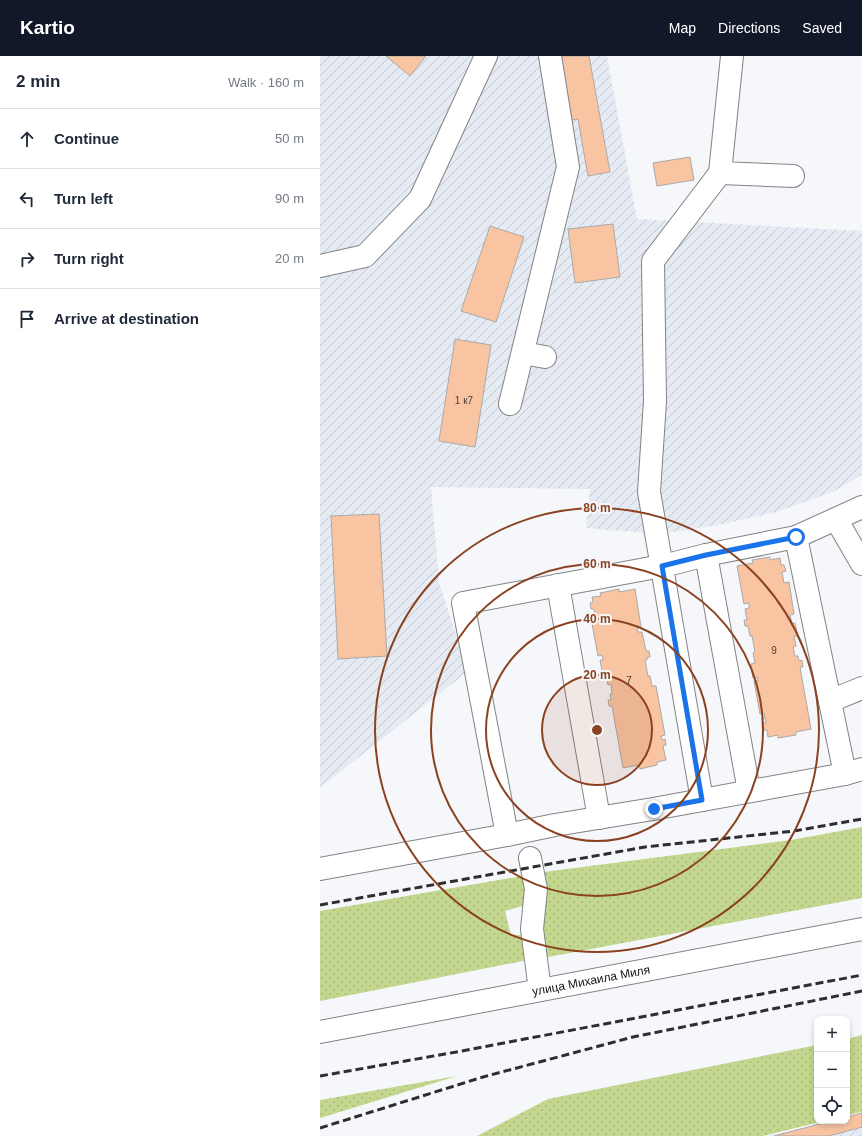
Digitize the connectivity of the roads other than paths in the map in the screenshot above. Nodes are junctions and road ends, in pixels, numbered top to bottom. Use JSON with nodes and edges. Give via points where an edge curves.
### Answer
{"nodes":[{"id":1,"x":486,"y":56,"type":"edge"},
{"id":2,"x":550,"y":56,"type":"edge"},
{"id":3,"x":732,"y":56,"type":"edge"},
{"id":4,"x":720,"y":173,"type":"junction"},
{"id":5,"x":793,"y":176,"type":"dead end"},
{"id":6,"x":320,"y":266,"type":"edge"},
{"id":7,"x":523,"y":353,"type":"junction"},
{"id":8,"x":545,"y":357,"type":"dead end"},
{"id":9,"x":510,"y":404,"type":"dead end"},
{"id":10,"x":862,"y":508,"type":"edge"},
{"id":11,"x":836,"y":519,"type":"junction"},
{"id":12,"x":796,"y":537,"type":"junction"},
{"id":13,"x":706,"y":555,"type":"junction"},
{"id":14,"x":862,"y":564,"type":"edge"},
{"id":15,"x":662,"y":566,"type":"junction"},
{"id":16,"x":558,"y":585,"type":"junction"},
{"id":17,"x":862,"y":688,"type":"edge"},
{"id":18,"x":830,"y":701,"type":"junction"},
{"id":19,"x":854,"y":771,"type":"edge"},
{"id":20,"x":749,"y":791,"type":"junction"},
{"id":21,"x":702,"y":800,"type":"junction"},
{"id":22,"x":599,"y":818,"type":"junction"},
{"id":23,"x":507,"y":835,"type":"junction"},
{"id":24,"x":530,"y":858,"type":"dead end"},
{"id":25,"x":320,"y":868,"type":"edge"},
{"id":26,"x":862,"y":929,"type":"edge"},
{"id":27,"x":540,"y":990,"type":"junction"},
{"id":28,"x":320,"y":1032,"type":"edge"}],
"edges":[{"from":1,"to":6,"type":"main road","via":[[420,199],[365,256]]},
{"from":2,"to":7,"type":"main road","via":[[568,167]]},
{"from":3,"to":4,"type":"main road"},
{"from":4,"to":5,"type":"main road"},
{"from":4,"to":15,"type":"main road","via":[[653,261],[654,401],[649,492]]},
{"from":7,"to":8,"type":"main road"},
{"from":7,"to":9,"type":"main road"},
{"from":10,"to":11,"type":"main road"},
{"from":11,"to":12,"type":"main road"},
{"from":11,"to":14,"type":"main road"},
{"from":12,"to":13,"type":"main road"},
{"from":12,"to":18,"type":"main road"},
{"from":13,"to":15,"type":"main road"},
{"from":13,"to":20,"type":"main road"},
{"from":15,"to":16,"type":"main road"},
{"from":15,"to":21,"type":"main road"},
{"from":16,"to":22,"type":"main road"},
{"from":16,"to":23,"type":"main road","via":[[463,603]]},
{"from":17,"to":18,"type":"main road"},
{"from":18,"to":19,"type":"main road"},
{"from":19,"to":20,"type":"main road"},
{"from":20,"to":21,"type":"main road"},
{"from":21,"to":22,"type":"main road"},
{"from":22,"to":23,"type":"main road"},
{"from":23,"to":25,"type":"main road"},
{"from":24,"to":27,"type":"main road","via":[[536,889],[532,929]]},
{"from":26,"to":27,"type":"main road","name":"улица Михаила Миля"},
{"from":27,"to":28,"type":"main road","name":"улица Михаила Миля"}]}
